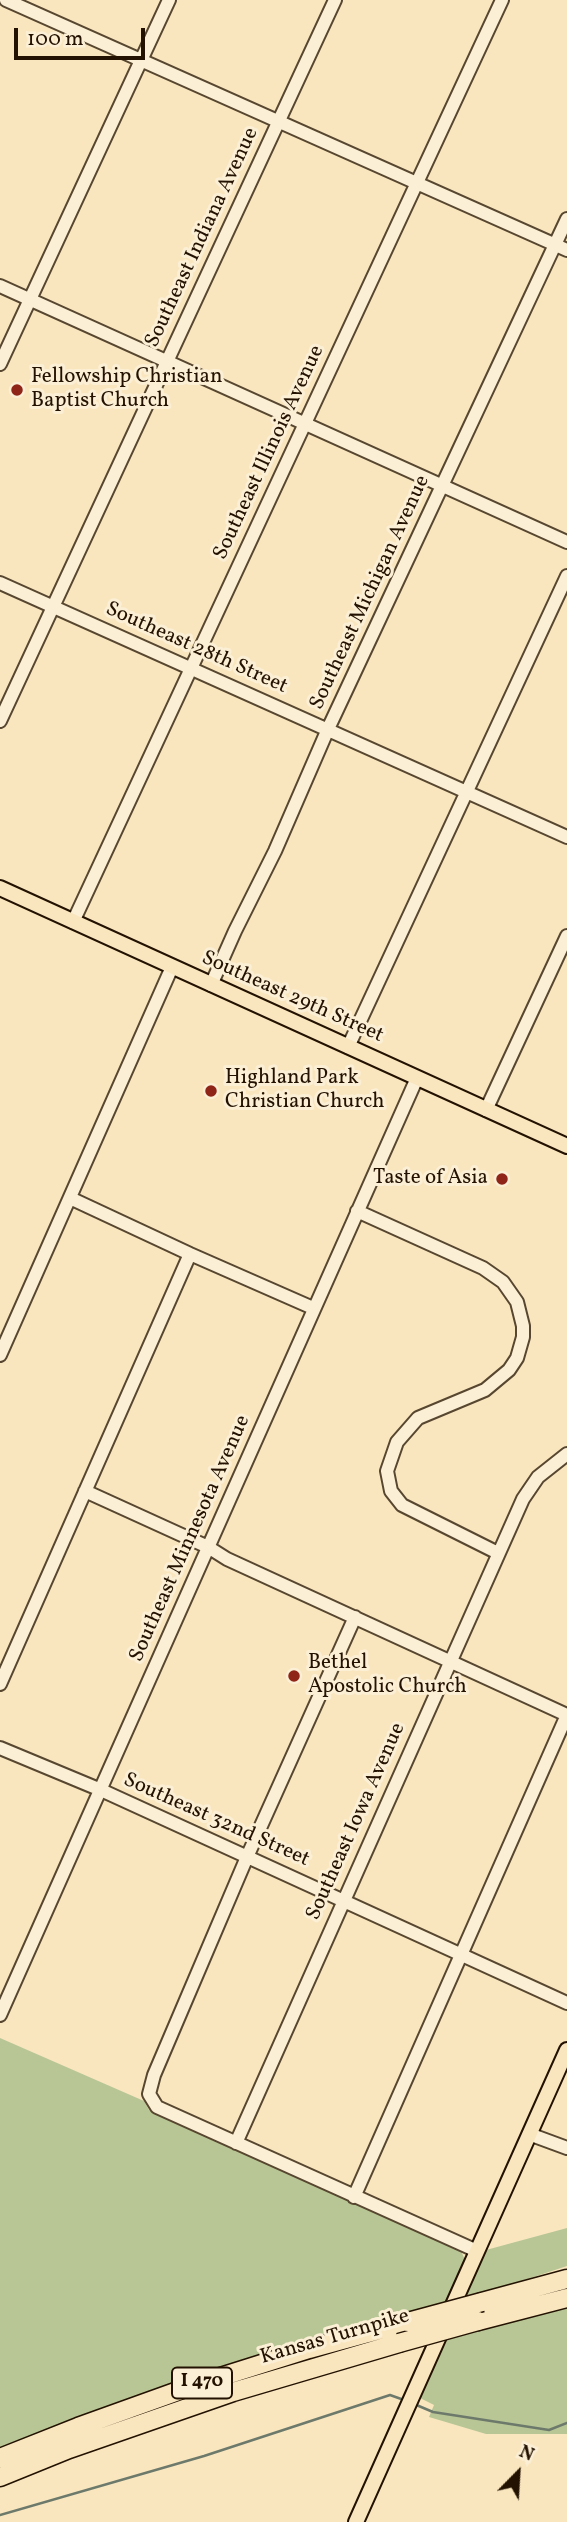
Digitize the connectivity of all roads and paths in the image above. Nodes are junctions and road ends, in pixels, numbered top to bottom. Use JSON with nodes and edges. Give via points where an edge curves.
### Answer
{"nodes":[{"id":1,"x":169,"y":0,"type":"edge"},
{"id":2,"x":335,"y":0,"type":"edge"},
{"id":3,"x":502,"y":0,"type":"edge"},
{"id":4,"x":3,"y":2,"type":"edge"},
{"id":5,"x":141,"y":59,"type":"junction"},
{"id":6,"x":278,"y":121,"type":"junction"},
{"id":7,"x":417,"y":183,"type":"junction"},
{"id":8,"x":567,"y":219,"type":"edge"},
{"id":9,"x":561,"y":247,"type":"edge"},
{"id":10,"x":0,"y":286,"type":"edge"},
{"id":11,"x":30,"y":300,"type":"junction"},
{"id":12,"x":166,"y":360,"type":"junction"},
{"id":13,"x":0,"y":364,"type":"edge"},
{"id":14,"x":305,"y":423,"type":"junction"},
{"id":15,"x":443,"y":486,"type":"junction"},
{"id":16,"x":567,"y":542,"type":"edge"},
{"id":17,"x":567,"y":576,"type":"edge"},
{"id":18,"x":0,"y":583,"type":"edge"},
{"id":19,"x":53,"y":606,"type":"junction"},
{"id":20,"x":191,"y":668,"type":"junction"},
{"id":21,"x":0,"y":721,"type":"edge"},
{"id":22,"x":328,"y":729,"type":"junction"},
{"id":23,"x":467,"y":790,"type":"junction"},
{"id":24,"x":567,"y":837,"type":"edge"},
{"id":25,"x":0,"y":888,"type":"edge"},
{"id":26,"x":73,"y":922,"type":"junction"},
{"id":27,"x":567,"y":936,"type":"edge"},
{"id":28,"x":172,"y":967,"type":"junction"},
{"id":29,"x":211,"y":985,"type":"junction"},
{"id":30,"x":348,"y":1047,"type":"junction"},
{"id":31,"x":417,"y":1078,"type":"junction"},
{"id":32,"x":486,"y":1110,"type":"junction"},
{"id":33,"x":567,"y":1146,"type":"edge"},
{"id":34,"x":69,"y":1198,"type":"junction"},
{"id":35,"x":357,"y":1211,"type":"junction"},
{"id":36,"x":190,"y":1254,"type":"junction"},
{"id":37,"x":313,"y":1308,"type":"junction"},
{"id":38,"x":0,"y":1355,"type":"edge"},
{"id":39,"x":567,"y":1454,"type":"edge"},
{"id":40,"x":85,"y":1491,"type":"junction"},
{"id":41,"x":208,"y":1547,"type":"junction"},
{"id":42,"x":498,"y":1553,"type":"junction"},
{"id":43,"x":355,"y":1617,"type":"junction"},
{"id":44,"x":449,"y":1661,"type":"junction"},
{"id":45,"x":0,"y":1684,"type":"edge"},
{"id":46,"x":567,"y":1715,"type":"edge"},
{"id":47,"x":0,"y":1748,"type":"edge"},
{"id":48,"x":101,"y":1790,"type":"junction"},
{"id":49,"x":247,"y":1857,"type":"junction"},
{"id":50,"x":343,"y":1900,"type":"junction"},
{"id":51,"x":461,"y":1954,"type":"junction"},
{"id":52,"x":567,"y":2003,"type":"edge"},
{"id":53,"x":0,"y":2015,"type":"edge"},
{"id":54,"x":567,"y":2050,"type":"edge"},
{"id":55,"x":529,"y":2134,"type":"junction"},
{"id":56,"x":236,"y":2143,"type":"junction"},
{"id":57,"x":567,"y":2148,"type":"edge"},
{"id":58,"x":354,"y":2197,"type":"junction"},
{"id":59,"x":477,"y":2251,"type":"junction"},
{"id":60,"x":567,"y":2279,"type":"edge"},
{"id":61,"x":567,"y":2298,"type":"edge"},
{"id":62,"x":0,"y":2458,"type":"edge"},
{"id":63,"x":0,"y":2477,"type":"edge"},
{"id":64,"x":356,"y":2522,"type":"edge"}],
"edges":[{"from":1,"to":5,"type":"street"},
{"from":2,"to":6,"type":"street","name":"Southeast Indiana Avenue"},
{"from":3,"to":7,"type":"street","name":"Southeast Illinois Avenue"},
{"from":4,"to":5,"type":"street"},
{"from":5,"to":6,"type":"street"},
{"from":5,"to":11,"type":"street"},
{"from":6,"to":7,"type":"street"},
{"from":6,"to":12,"type":"street","name":"Southeast Indiana Avenue"},
{"from":7,"to":9,"type":"street"},
{"from":7,"to":14,"type":"street","name":"Southeast Illinois Avenue"},
{"from":8,"to":9,"type":"street","name":"Southeast Michigan Avenue"},
{"from":9,"to":15,"type":"street","name":"Southeast Michigan Avenue"},
{"from":10,"to":11,"type":"street"},
{"from":11,"to":12,"type":"street"},
{"from":11,"to":13,"type":"street"},
{"from":12,"to":14,"type":"street"},
{"from":12,"to":19,"type":"street","name":"Southeast Indiana Avenue"},
{"from":14,"to":15,"type":"street"},
{"from":14,"to":20,"type":"street","name":"Southeast Illinois Avenue"},
{"from":15,"to":16,"type":"street"},
{"from":15,"to":22,"type":"street","name":"Southeast Michigan Avenue"},
{"from":17,"to":23,"type":"street"},
{"from":18,"to":19,"type":"street","name":"Southeast 28th Street"},
{"from":19,"to":20,"type":"street","name":"Southeast 28th Street"},
{"from":19,"to":21,"type":"street","name":"Southeast Indiana Avenue"},
{"from":20,"to":22,"type":"street","name":"Southeast 28th Street"},
{"from":20,"to":26,"type":"street","name":"Southeast Illinois Avenue"},
{"from":22,"to":23,"type":"street","name":"Southeast 28th Street"},
{"from":22,"to":29,"type":"street","name":"Southeast Michigan Avenue"},
{"from":23,"to":24,"type":"street","name":"Southeast 28th Street"},
{"from":23,"to":30,"type":"street"},
{"from":25,"to":26,"type":"main road","name":"Southeast 29th Street"},
{"from":26,"to":28,"type":"main road","name":"Southeast 29th Street"},
{"from":27,"to":32,"type":"street"},
{"from":28,"to":29,"type":"main road","name":"Southeast 29th Street"},
{"from":28,"to":34,"type":"street"},
{"from":29,"to":30,"type":"main road","name":"Southeast 29th Street"},
{"from":30,"to":31,"type":"main road","name":"Southeast 29th Street"},
{"from":31,"to":32,"type":"main road","name":"Southeast 29th Street"},
{"from":31,"to":35,"type":"street","name":"Southeast Minnesota Avenue"},
{"from":32,"to":33,"type":"main road","name":"Southeast 29th Street"},
{"from":34,"to":36,"type":"street"},
{"from":34,"to":38,"type":"street"},
{"from":35,"to":37,"type":"street","name":"Southeast Minnesota Avenue"},
{"from":35,"to":42,"type":"street","via":[[483,1268],[503,1282],[517,1302],[523,1337],[509,1370],[485,1390],[418,1419],[397,1442],[387,1471],[391,1491],[402,1506]]},
{"from":36,"to":37,"type":"street"},
{"from":36,"to":40,"type":"street"},
{"from":37,"to":41,"type":"street","name":"Southeast Minnesota Avenue"},
{"from":39,"to":42,"type":"street","name":"Southeast Iowa Avenue","via":[[530,1488]]},
{"from":40,"to":41,"type":"street"},
{"from":40,"to":45,"type":"street"},
{"from":41,"to":43,"type":"street"},
{"from":41,"to":48,"type":"street","name":"Southeast Minnesota Avenue"},
{"from":42,"to":44,"type":"street","name":"Southeast Iowa Avenue"},
{"from":43,"to":44,"type":"street"},
{"from":43,"to":49,"type":"street"},
{"from":44,"to":46,"type":"street"},
{"from":44,"to":50,"type":"street","name":"Southeast Iowa Avenue"},
{"from":46,"to":51,"type":"street"},
{"from":47,"to":48,"type":"street","name":"Southeast 32nd Street"},
{"from":48,"to":49,"type":"street","name":"Southeast 32nd Street"},
{"from":48,"to":53,"type":"street","name":"Southeast Minnesota Avenue"},
{"from":49,"to":50,"type":"street","name":"Southeast 32nd Street"},
{"from":49,"to":56,"type":"street","via":[[149,2087],[157,2107]]},
{"from":50,"to":51,"type":"street","name":"Southeast 32nd Street"},
{"from":50,"to":56,"type":"street","name":"Southeast Iowa Avenue"},
{"from":51,"to":52,"type":"street","name":"Southeast 32nd Street"},
{"from":51,"to":58,"type":"street"},
{"from":54,"to":55,"type":"main road"},
{"from":55,"to":57,"type":"street"},
{"from":55,"to":59,"type":"main road"},
{"from":56,"to":58,"type":"street"},
{"from":58,"to":59,"type":"street"},
{"from":59,"to":64,"type":"main road"},
{"from":60,"to":62,"type":"highway","name":"Kansas Turnpike","number":"I 470","bridge":true,"via":[[309,2349],[195,2385]]},
{"from":61,"to":63,"type":"highway","name":"Kansas Turnpike","number":"I 470","bridge":true,"via":[[221,2396]]}]}
